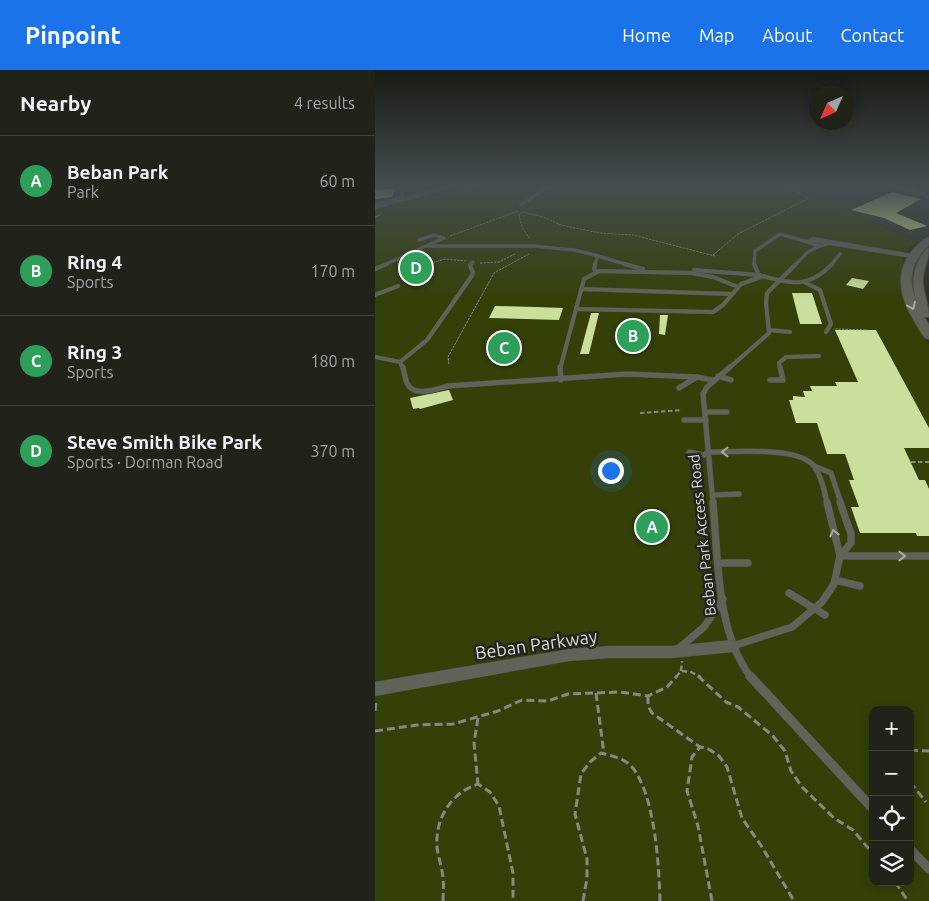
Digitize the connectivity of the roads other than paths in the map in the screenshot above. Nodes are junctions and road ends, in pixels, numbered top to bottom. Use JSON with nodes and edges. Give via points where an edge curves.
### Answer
{"nodes":[{"id":1,"x":419,"y":240,"type":"dead end"},
{"id":2,"x":929,"y":240,"type":"edge"},
{"id":3,"x":811,"y":242,"type":"junction"},
{"id":4,"x":823,"y":244,"type":"junction"},
{"id":5,"x":427,"y":246,"type":"junction"},
{"id":6,"x":808,"y":252,"type":"junction"},
{"id":7,"x":840,"y":254,"type":"dead end"},
{"id":8,"x":595,"y":255,"type":"junction"},
{"id":9,"x":908,"y":256,"type":"junction"},
{"id":10,"x":927,"y":256,"type":"edge"},
{"id":11,"x":473,"y":262,"type":"dead end"},
{"id":12,"x":375,"y":269,"type":"edge"},
{"id":13,"x":597,"y":272,"type":"junction"},
{"id":14,"x":762,"y":276,"type":"junction"},
{"id":15,"x":778,"y":281,"type":"junction"},
{"id":16,"x":804,"y":282,"type":"junction"},
{"id":17,"x":398,"y":286,"type":"dead end"},
{"id":18,"x":738,"y":287,"type":"junction"},
{"id":19,"x":581,"y":289,"type":"junction"},
{"id":20,"x":732,"y":294,"type":"junction"},
{"id":21,"x":375,"y":295,"type":"edge"},
{"id":22,"x":576,"y":309,"type":"junction"},
{"id":23,"x":929,"y":318,"type":"edge"},
{"id":24,"x":769,"y":330,"type":"junction"},
{"id":25,"x":790,"y":332,"type":"dead end"},
{"id":26,"x":826,"y":332,"type":"dead end"},
{"id":27,"x":929,"y":334,"type":"edge"},
{"id":28,"x":819,"y":356,"type":"dead end"},
{"id":29,"x":375,"y":358,"type":"edge"},
{"id":30,"x":400,"y":362,"type":"junction"},
{"id":31,"x":697,"y":376,"type":"junction"},
{"id":32,"x":717,"y":376,"type":"junction"},
{"id":33,"x":561,"y":380,"type":"junction"},
{"id":34,"x":712,"y":380,"type":"junction"},
{"id":35,"x":731,"y":380,"type":"dead end"},
{"id":36,"x":770,"y":380,"type":"dead end"},
{"id":37,"x":679,"y":388,"type":"dead end"},
{"id":38,"x":705,"y":412,"type":"junction"},
{"id":39,"x":727,"y":412,"type":"dead end"},
{"id":40,"x":684,"y":420,"type":"dead end"},
{"id":41,"x":706,"y":420,"type":"junction"},
{"id":42,"x":689,"y":452,"type":"dead end"},
{"id":43,"x":708,"y":452,"type":"junction"},
{"id":44,"x":814,"y":466,"type":"junction"},
{"id":45,"x":739,"y":494,"type":"dead end"},
{"id":46,"x":713,"y":495,"type":"junction"},
{"id":47,"x":839,"y":556,"type":"junction"},
{"id":48,"x":929,"y":556,"type":"edge"},
{"id":49,"x":720,"y":563,"type":"junction"},
{"id":50,"x":748,"y":563,"type":"dead end"},
{"id":51,"x":835,"y":580,"type":"junction"},
{"id":52,"x":860,"y":586,"type":"dead end"},
{"id":53,"x":789,"y":593,"type":"dead end"},
{"id":54,"x":723,"y":599,"type":"junction"},
{"id":55,"x":814,"y":608,"type":"junction"},
{"id":56,"x":825,"y":615,"type":"dead end"},
{"id":57,"x":733,"y":646,"type":"junction"},
{"id":58,"x":672,"y":652,"type":"junction"},
{"id":59,"x":375,"y":688,"type":"edge"},
{"id":60,"x":869,"y":804,"type":"edge"},
{"id":61,"x":914,"y":853,"type":"edge"},
{"id":62,"x":929,"y":869,"type":"edge"}],
"edges":[{"from":1,"to":5,"type":"lane","via":[[434,235],[444,238]]},
{"from":2,"to":9,"type":"main road"},
{"from":3,"to":4,"type":"street"},
{"from":3,"to":6,"type":"lane"},
{"from":3,"to":14,"type":"lane","via":[[781,234],[770,240],[755,251],[754,266]]},
{"from":4,"to":6,"type":"lane"},
{"from":4,"to":9,"type":"street"},
{"from":5,"to":8,"type":"lane","via":[[530,245],[567,248]]},
{"from":5,"to":12,"type":"lane"},
{"from":6,"to":15,"type":"lane"},
{"from":7,"to":16,"type":"lane","via":[[827,272]]},
{"from":8,"to":13,"type":"lane","via":[[594,269]]},
{"from":8,"to":14,"type":"lane","via":[[651,270],[706,270]]},
{"from":9,"to":10,"type":"main road"},
{"from":9,"to":27,"type":"main road","one_way":true,"via":[[905,274],[907,293]]},
{"from":10,"to":23,"type":"main road","via":[[919,268],[917,283],[919,297]]},
{"from":11,"to":30,"type":"lane","via":[[470,265],[471,277],[427,340]]},
{"from":13,"to":18,"type":"lane","via":[[692,273]]},
{"from":13,"to":19,"type":"lane","via":[[584,279]]},
{"from":14,"to":15,"type":"lane"},
{"from":14,"to":18,"type":"lane"},
{"from":15,"to":16,"type":"lane"},
{"from":15,"to":24,"type":"lane","via":[[765,300]]},
{"from":16,"to":26,"type":"lane","via":[[820,290],[831,324]]},
{"from":17,"to":21,"type":"lane"},
{"from":18,"to":20,"type":"lane"},
{"from":19,"to":20,"type":"lane"},
{"from":19,"to":22,"type":"lane"},
{"from":20,"to":22,"type":"lane","via":[[725,306],[713,312]]},
{"from":22,"to":33,"type":"lane","via":[[560,368]]},
{"from":24,"to":25,"type":"lane"},
{"from":24,"to":32,"type":"lane"},
{"from":28,"to":36,"type":"lane","via":[[786,357],[779,363],[783,380]]},
{"from":29,"to":30,"type":"lane"},
{"from":30,"to":33,"type":"lane","via":[[410,388],[419,391],[448,386]]},
{"from":31,"to":33,"type":"lane","via":[[627,374]]},
{"from":31,"to":34,"type":"lane"},
{"from":31,"to":37,"type":"lane"},
{"from":32,"to":34,"type":"lane"},
{"from":32,"to":35,"type":"lane"},
{"from":34,"to":38,"type":"lane","name":"Beban Park Access Road","via":[[703,394]]},
{"from":38,"to":39,"type":"lane"},
{"from":38,"to":41,"type":"lane","name":"Beban Park Access Road"},
{"from":40,"to":41,"type":"lane"},
{"from":41,"to":43,"type":"lane","name":"Beban Park Access Road"},
{"from":42,"to":43,"type":"lane","via":[[704,455]]},
{"from":44,"to":43,"type":"lane","one_way":true,"via":[[803,457],[785,452]]},
{"from":43,"to":46,"type":"lane","name":"Beban Park Access Road"},
{"from":47,"to":44,"type":"lane","one_way":true,"via":[[825,493]]},
{"from":44,"to":47,"type":"lane","via":[[831,473],[851,534],[851,543]]},
{"from":45,"to":46,"type":"lane"},
{"from":46,"to":49,"type":"lane","name":"Beban Park Access Road"},
{"from":47,"to":48,"type":"lane","one_way":true},
{"from":47,"to":51,"type":"lane"},
{"from":49,"to":50,"type":"lane"},
{"from":49,"to":54,"type":"lane","name":"Beban Park Access Road"},
{"from":51,"to":52,"type":"lane"},
{"from":51,"to":55,"type":"lane","via":[[822,602]]},
{"from":53,"to":55,"type":"lane"},
{"from":54,"to":57,"type":"lane","name":"Beban Park Access Road"},
{"from":54,"to":58,"type":"lane","via":[[696,637]]},
{"from":55,"to":56,"type":"lane"},
{"from":55,"to":57,"type":"lane","via":[[792,627]]},
{"from":57,"to":58,"type":"street","name":"Beban Parkway"},
{"from":57,"to":60,"type":"lane","name":"Beban Park Access Road","via":[[763,691]]},
{"from":58,"to":59,"type":"street","name":"Beban Parkway","via":[[569,655]]},
{"from":61,"to":62,"type":"lane"}]}
